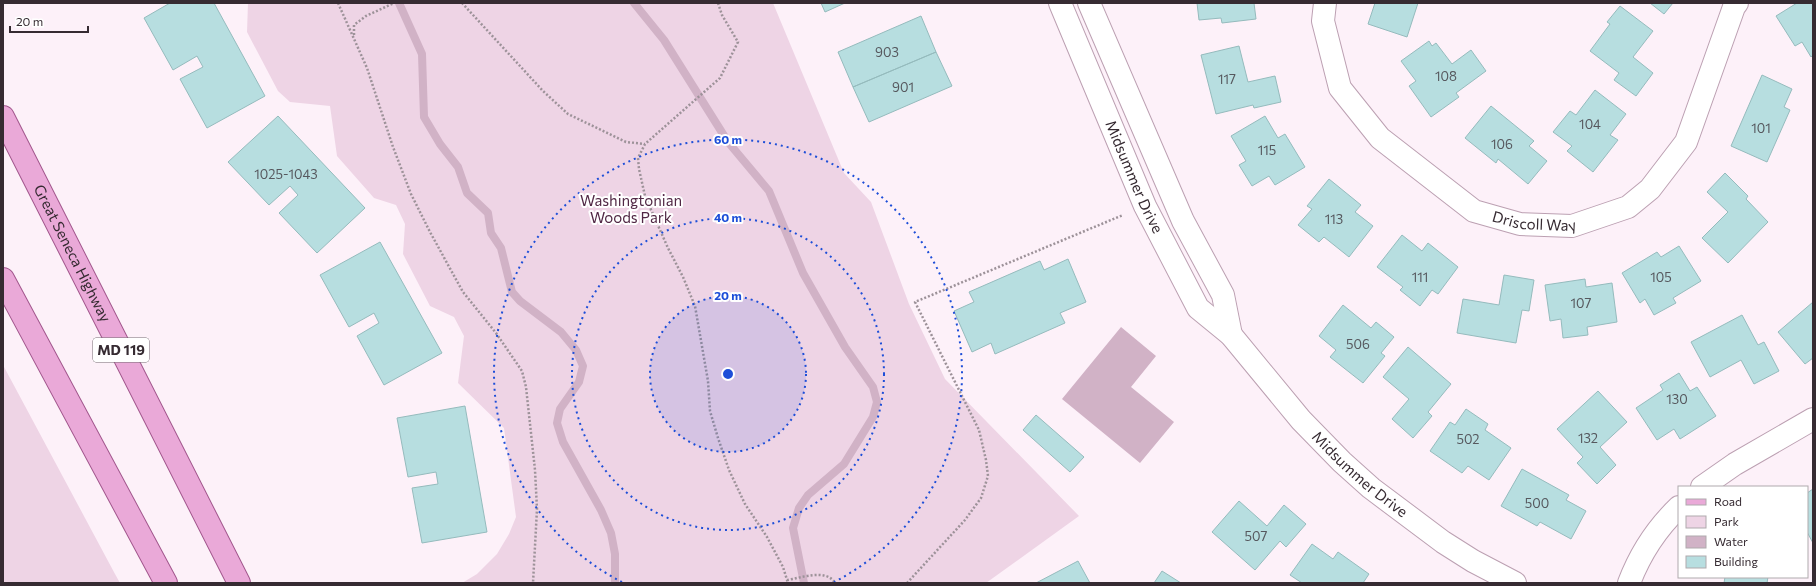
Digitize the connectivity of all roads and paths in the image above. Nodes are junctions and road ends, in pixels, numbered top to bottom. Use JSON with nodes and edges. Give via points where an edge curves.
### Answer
{"nodes":[{"id":1,"x":338,"y":3,"type":"edge"},
{"id":2,"x":394,"y":3,"type":"edge"},
{"id":3,"x":462,"y":3,"type":"edge"},
{"id":4,"x":718,"y":3,"type":"edge"},
{"id":5,"x":1060,"y":3,"type":"edge"},
{"id":6,"x":1089,"y":3,"type":"edge"},
{"id":7,"x":1325,"y":3,"type":"edge"},
{"id":8,"x":1737,"y":3,"type":"edge"},
{"id":9,"x":354,"y":36,"type":"junction"},
{"id":10,"x":3,"y":116,"type":"edge"},
{"id":11,"x":645,"y":144,"type":"junction"},
{"id":12,"x":1145,"y":206,"type":"junction"},
{"id":13,"x":3,"y":279,"type":"edge"},
{"id":14,"x":1231,"y":336,"type":"junction"},
{"id":15,"x":1813,"y":419,"type":"edge"},
{"id":16,"x":1703,"y":486,"type":"edge"},
{"id":17,"x":1678,"y":508,"type":"edge"},
{"id":18,"x":787,"y":582,"type":"edge"},
{"id":19,"x":166,"y":583,"type":"edge"},
{"id":20,"x":239,"y":583,"type":"edge"},
{"id":21,"x":533,"y":583,"type":"edge"},
{"id":22,"x":835,"y":583,"type":"edge"},
{"id":23,"x":907,"y":583,"type":"edge"},
{"id":24,"x":1515,"y":583,"type":"edge"},
{"id":25,"x":1629,"y":583,"type":"edge"}],
"edges":[{"from":1,"to":9,"type":"path"},
{"from":2,"to":9,"type":"path","via":[[366,16],[354,25]]},
{"from":3,"to":11,"type":"path","via":[[568,114],[626,142]]},
{"from":4,"to":11,"type":"path","via":[[738,42],[720,78]]},
{"from":5,"to":12,"type":"street","name":"Midsummer Drive"},
{"from":6,"to":14,"type":"street","name":"Midsummer Drive","via":[[1183,221],[1223,295]]},
{"from":7,"to":8,"type":"street","name":"Driscoll Way","via":[[1322,21],[1340,88],[1380,138],[1474,211],[1520,224],[1572,226],[1628,207],[1650,189],[1686,142]]},
{"from":9,"to":21,"type":"path","via":[[411,194],[430,232],[463,292],[522,371],[535,470],[537,509]]},
{"from":10,"to":20,"type":"main road","name":"Great Seneca Highway","number":"MD 119"},
{"from":11,"to":18,"type":"path","via":[[638,158],[645,196],[695,306],[708,381],[710,411],[718,438],[745,504],[767,536],[783,567]]},
{"from":12,"to":14,"type":"street","name":"Midsummer Drive","via":[[1198,308]]},
{"from":12,"to":23,"type":"path","via":[[915,302],[979,430],[988,476],[981,498],[965,520]]},
{"from":13,"to":19,"type":"main road"},
{"from":14,"to":24,"type":"street","name":"Midsummer Drive","via":[[1301,420],[1371,488],[1443,542]]},
{"from":15,"to":16,"type":"street","via":[[1735,464]]},
{"from":17,"to":25,"type":"street","via":[[1663,523],[1637,561]]},
{"from":18,"to":22,"type":"path","via":[[824,574]]}]}
